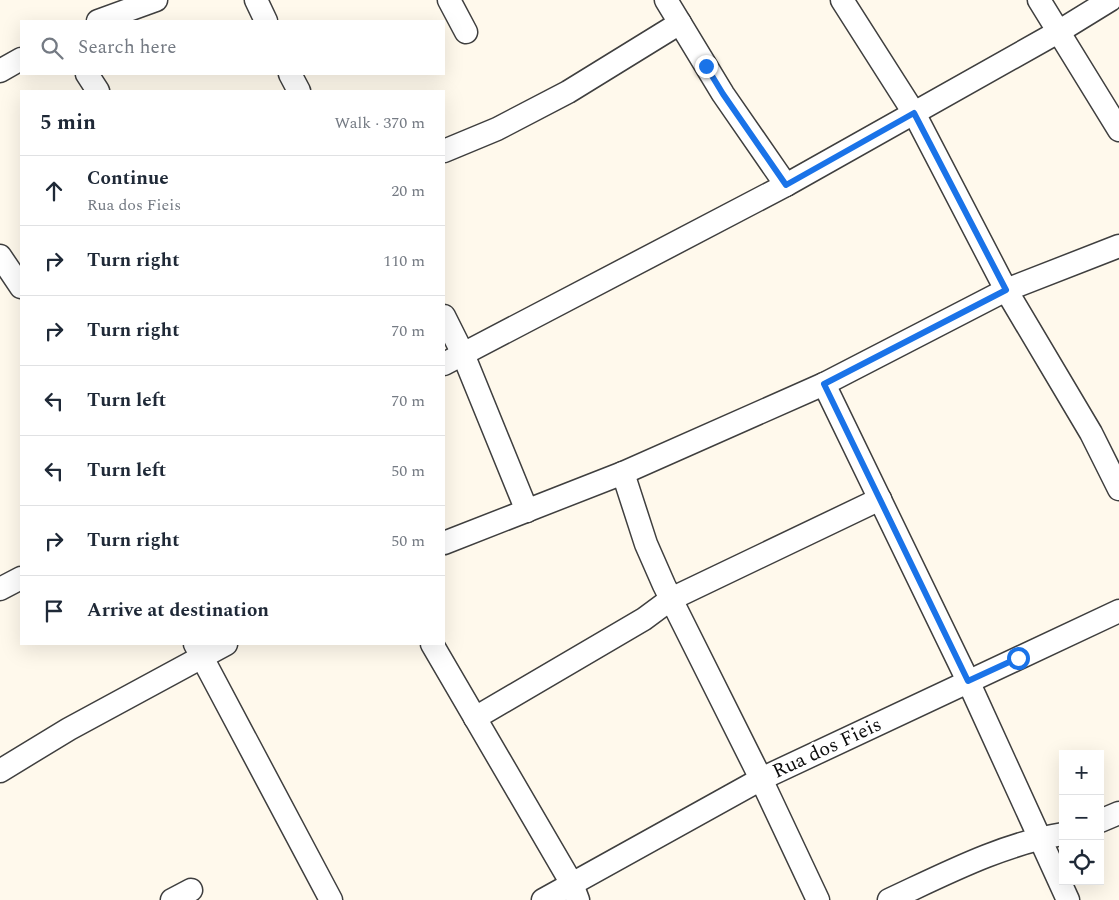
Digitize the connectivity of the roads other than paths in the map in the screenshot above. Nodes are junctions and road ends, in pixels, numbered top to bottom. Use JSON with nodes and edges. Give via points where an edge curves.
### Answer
{"nodes":[{"id":1,"x":156,"y":0,"type":"edge"},
{"id":2,"x":256,"y":0,"type":"edge"},
{"id":3,"x":449,"y":0,"type":"edge"},
{"id":4,"x":666,"y":0,"type":"edge"},
{"id":5,"x":842,"y":0,"type":"edge"},
{"id":6,"x":1039,"y":0,"type":"edge"},
{"id":7,"x":1110,"y":0,"type":"edge"},
{"id":8,"x":101,"y":20,"type":"edge"},
{"id":9,"x":266,"y":20,"type":"edge"},
{"id":10,"x":680,"y":23,"type":"junction"},
{"id":11,"x":466,"y":32,"type":"dead end"},
{"id":12,"x":1058,"y":32,"type":"junction"},
{"id":13,"x":20,"y":60,"type":"edge"},
{"id":14,"x":0,"y":71,"type":"edge"},
{"id":15,"x":88,"y":75,"type":"edge"},
{"id":16,"x":291,"y":75,"type":"edge"},
{"id":17,"x":97,"y":90,"type":"edge"},
{"id":18,"x":298,"y":90,"type":"edge"},
{"id":19,"x":914,"y":113,"type":"junction"},
{"id":20,"x":1119,"y":130,"type":"edge"},
{"id":21,"x":445,"y":151,"type":"edge"},
{"id":22,"x":786,"y":185,"type":"junction"},
{"id":23,"x":1119,"y":246,"type":"edge"},
{"id":24,"x":0,"y":256,"type":"edge"},
{"id":25,"x":20,"y":286,"type":"edge"},
{"id":26,"x":1006,"y":290,"type":"junction"},
{"id":27,"x":445,"y":321,"type":"edge"},
{"id":28,"x":453,"y":359,"type":"edge"},
{"id":29,"x":824,"y":384,"type":"junction"},
{"id":30,"x":623,"y":473,"type":"junction"},
{"id":31,"x":1119,"y":489,"type":"edge"},
{"id":32,"x":880,"y":499,"type":"junction"},
{"id":33,"x":527,"y":511,"type":"junction"},
{"id":34,"x":445,"y":543,"type":"edge"},
{"id":35,"x":20,"y":579,"type":"edge"},
{"id":36,"x":0,"y":589,"type":"edge"},
{"id":37,"x":671,"y":599,"type":"junction"},
{"id":38,"x":1119,"y":611,"type":"edge"},
{"id":39,"x":222,"y":645,"type":"edge"},
{"id":40,"x":433,"y":645,"type":"edge"},
{"id":41,"x":199,"y":650,"type":"edge"},
{"id":42,"x":968,"y":681,"type":"junction"},
{"id":43,"x":475,"y":718,"type":"junction"},
{"id":44,"x":0,"y":771,"type":"edge"},
{"id":45,"x":761,"y":779,"type":"junction"},
{"id":46,"x":1119,"y":813,"type":"edge"},
{"id":47,"x":1104,"y":819,"type":"edge"},
{"id":48,"x":1059,"y":835,"type":"edge"},
{"id":49,"x":1038,"y":838,"type":"junction"},
{"id":50,"x":575,"y":892,"type":"edge"},
{"id":51,"x":331,"y":900,"type":"edge"},
{"id":52,"x":543,"y":900,"type":"edge"},
{"id":53,"x":818,"y":900,"type":"edge"},
{"id":54,"x":889,"y":900,"type":"edge"},
{"id":55,"x":1068,"y":900,"type":"edge"}],
"edges":[{"from":1,"to":8,"type":"street"},
{"from":2,"to":9,"type":"street"},
{"from":3,"to":11,"type":"street"},
{"from":4,"to":10,"type":"street"},
{"from":5,"to":19,"type":"street"},
{"from":6,"to":12,"type":"street"},
{"from":7,"to":12,"type":"street"},
{"from":10,"to":21,"type":"street","via":[[568,92],[498,129]]},
{"from":10,"to":22,"type":"street","via":[[723,94]]},
{"from":12,"to":19,"type":"street"},
{"from":12,"to":20,"type":"street"},
{"from":13,"to":14,"type":"street"},
{"from":15,"to":17,"type":"street"},
{"from":16,"to":18,"type":"street"},
{"from":19,"to":22,"type":"street"},
{"from":19,"to":26,"type":"street"},
{"from":22,"to":28,"type":"street"},
{"from":23,"to":26,"type":"street"},
{"from":24,"to":25,"type":"street"},
{"from":26,"to":29,"type":"street"},
{"from":26,"to":31,"type":"street","via":[[1091,433]]},
{"from":27,"to":28,"type":"street"},
{"from":28,"to":33,"type":"street"},
{"from":29,"to":30,"type":"street"},
{"from":29,"to":32,"type":"street"},
{"from":30,"to":33,"type":"street"},
{"from":30,"to":37,"type":"street","via":[[646,544]]},
{"from":32,"to":37,"type":"street"},
{"from":32,"to":42,"type":"street"},
{"from":33,"to":34,"type":"street"},
{"from":35,"to":36,"type":"street"},
{"from":37,"to":43,"type":"street","via":[[644,619]]},
{"from":37,"to":45,"type":"street"},
{"from":38,"to":42,"type":"street","name":"Rua dos Fieis"},
{"from":39,"to":41,"type":"street"},
{"from":40,"to":43,"type":"street"},
{"from":41,"to":44,"type":"street"},
{"from":41,"to":51,"type":"street"},
{"from":42,"to":45,"type":"street","name":"Rua dos Fieis"},
{"from":42,"to":49,"type":"street"},
{"from":43,"to":50,"type":"street"},
{"from":45,"to":50,"type":"street","name":"Rua dos Fieis"},
{"from":45,"to":53,"type":"street"},
{"from":46,"to":47,"type":"street"},
{"from":48,"to":49,"type":"street"},
{"from":49,"to":54,"type":"street","via":[[964,865]]},
{"from":49,"to":55,"type":"street"},
{"from":50,"to":52,"type":"street","name":"Rua dos Fieis"}]}
